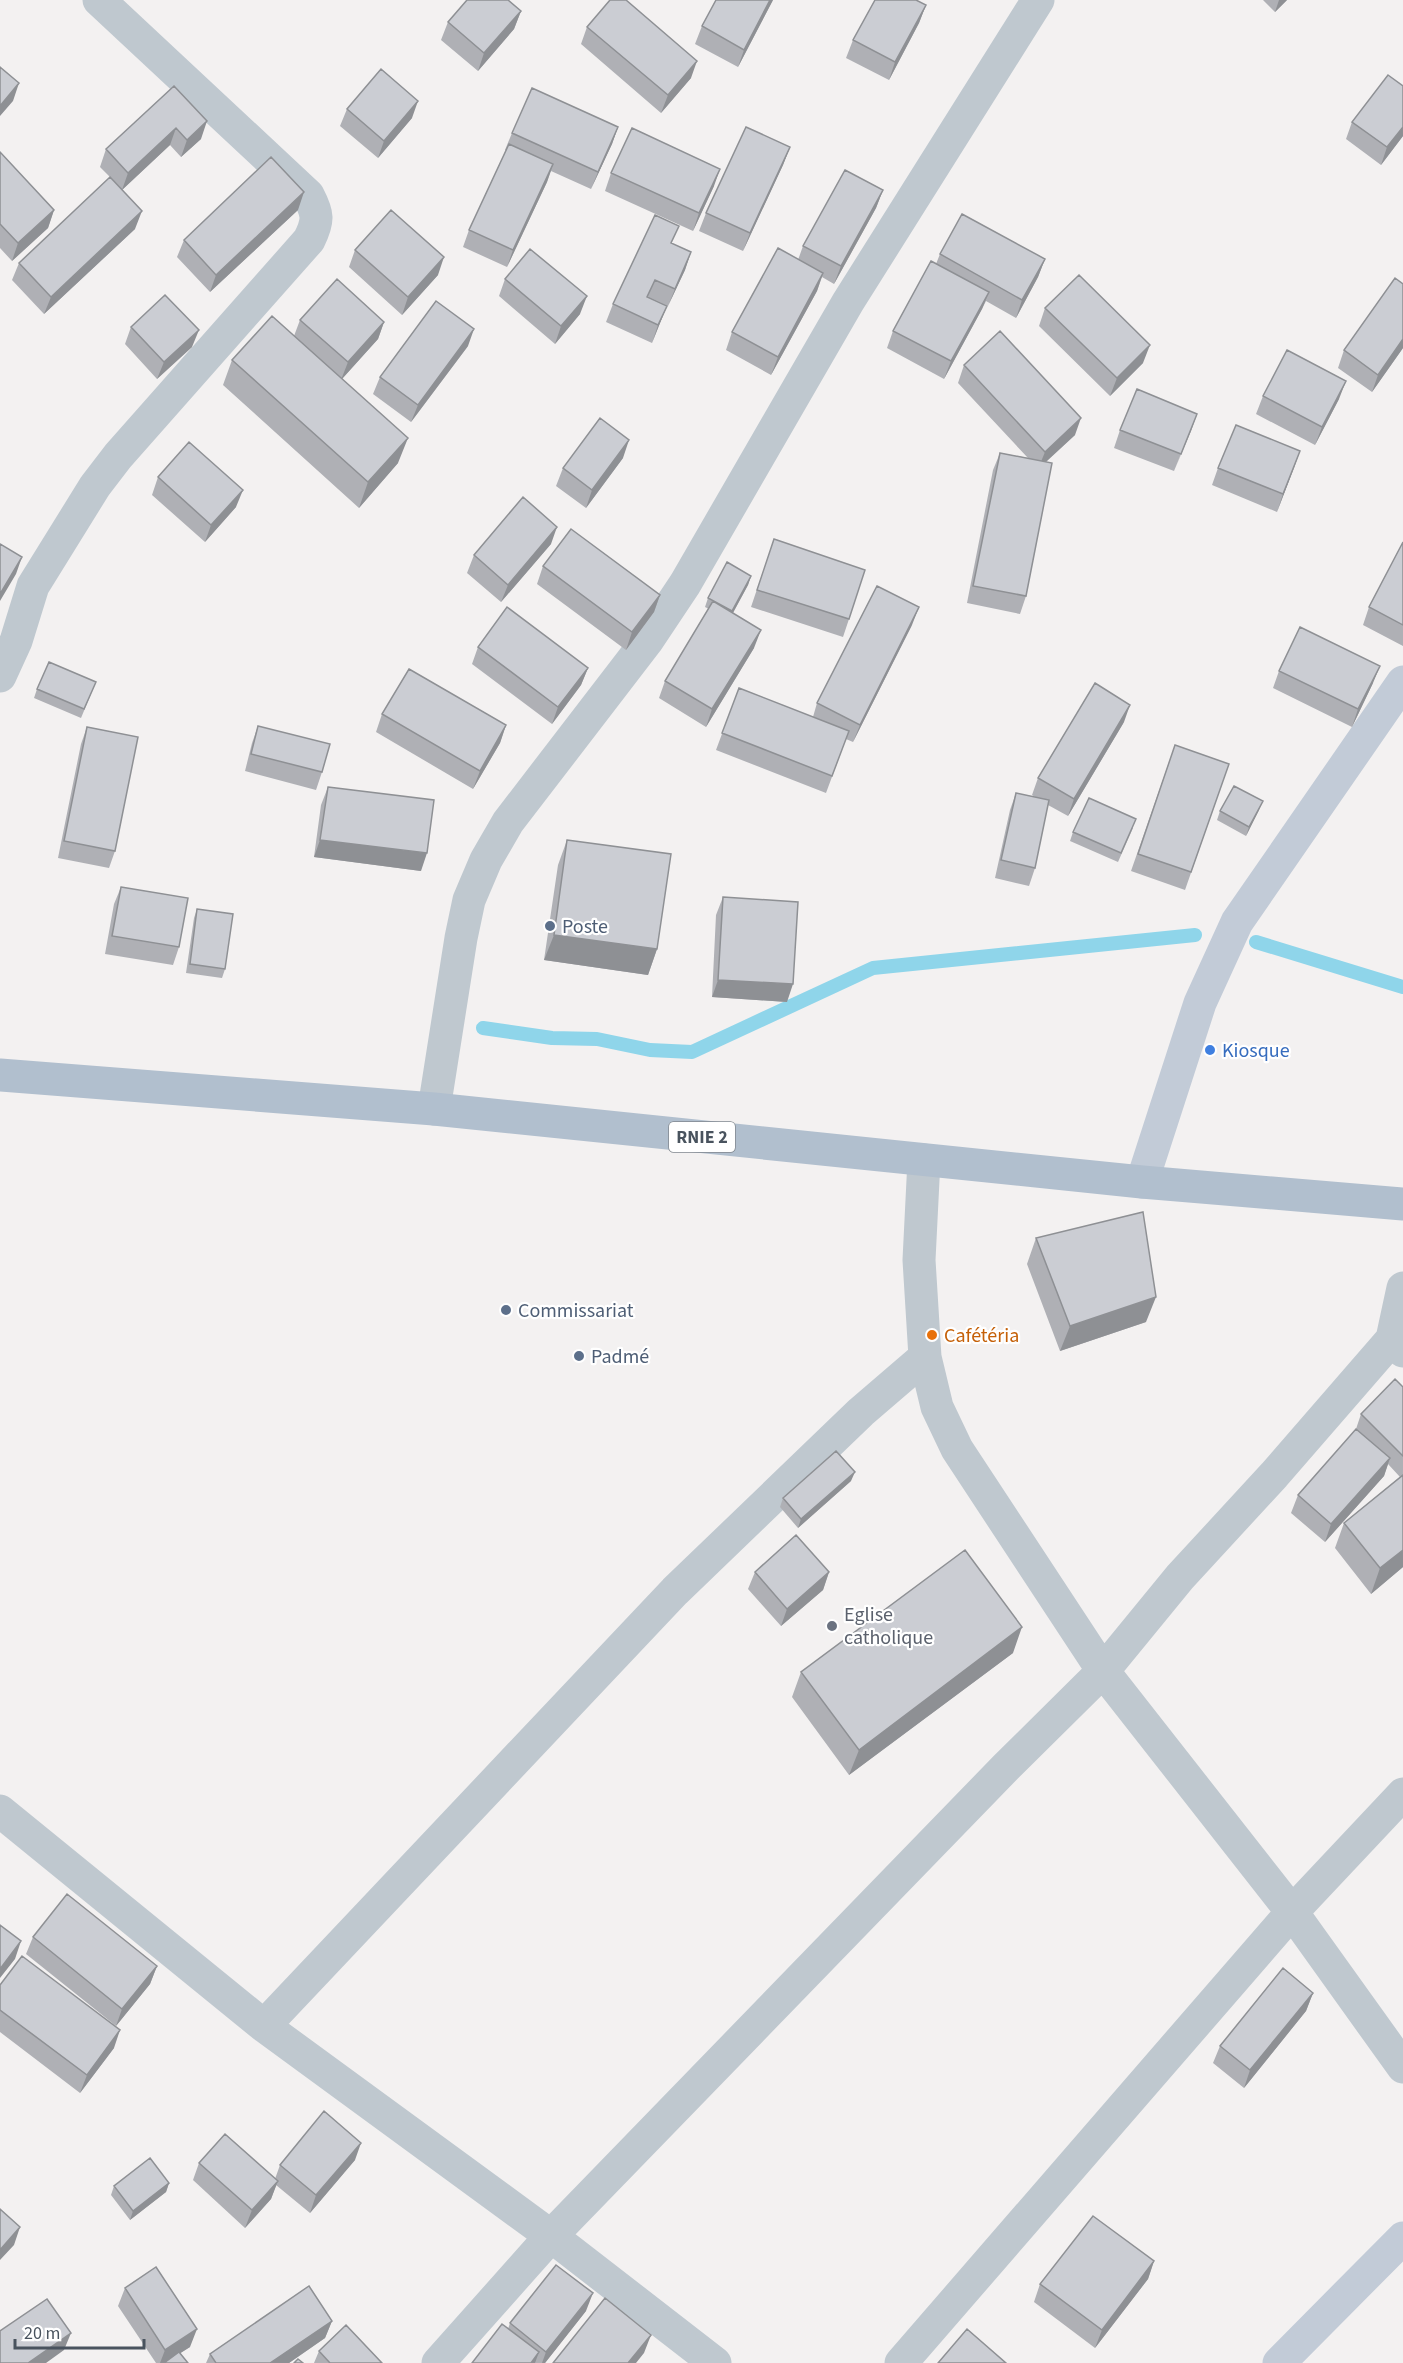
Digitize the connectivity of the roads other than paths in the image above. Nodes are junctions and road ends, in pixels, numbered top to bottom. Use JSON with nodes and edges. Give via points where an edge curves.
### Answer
{"nodes":[{"id":1,"x":99,"y":0,"type":"edge"},
{"id":2,"x":1038,"y":0,"type":"edge"},
{"id":3,"x":0,"y":676,"type":"edge"},
{"id":4,"x":1403,"y":682,"type":"edge"},
{"id":5,"x":0,"y":1075,"type":"edge"},
{"id":6,"x":434,"y":1109,"type":"junction"},
{"id":7,"x":924,"y":1160,"type":"junction"},
{"id":8,"x":1142,"y":1182,"type":"junction"},
{"id":9,"x":1403,"y":1204,"type":"edge"},
{"id":10,"x":1403,"y":1288,"type":"edge"},
{"id":11,"x":1398,"y":1345,"type":"edge"},
{"id":12,"x":925,"y":1357,"type":"junction"},
{"id":13,"x":1103,"y":1671,"type":"junction"},
{"id":14,"x":1403,"y":1794,"type":"edge"},
{"id":15,"x":0,"y":1811,"type":"edge"},
{"id":16,"x":1292,"y":1912,"type":"junction"},
{"id":17,"x":264,"y":2026,"type":"junction"},
{"id":18,"x":1403,"y":2067,"type":"edge"},
{"id":19,"x":551,"y":2236,"type":"junction"},
{"id":20,"x":1403,"y":2238,"type":"edge"},
{"id":21,"x":438,"y":2363,"type":"edge"},
{"id":22,"x":716,"y":2363,"type":"edge"},
{"id":23,"x":901,"y":2363,"type":"edge"},
{"id":24,"x":1279,"y":2363,"type":"edge"}],
"edges":[{"from":1,"to":3,"type":"street","via":[[308,195],[316,210],[317,224],[309,240],[95,486],[33,586]]},
{"from":2,"to":6,"type":"street","via":[[848,302],[685,584],[647,641],[508,822],[486,860],[469,900],[461,938]]},
{"from":4,"to":8,"type":"street","via":[[1237,922],[1200,1003]]},
{"from":5,"to":6,"type":"main road","number":"RNIE 2"},
{"from":6,"to":7,"type":"main road","number":"RNIE 2"},
{"from":7,"to":8,"type":"main road","number":"RNIE 2"},
{"from":7,"to":12,"type":"street","via":[[919,1260]]},
{"from":8,"to":9,"type":"main road","number":"RNIE 2"},
{"from":10,"to":11,"type":"street"},
{"from":11,"to":13,"type":"street","via":[[1180,1576]]},
{"from":12,"to":13,"type":"street","via":[[937,1407],[957,1449]]},
{"from":12,"to":17,"type":"street","via":[[861,1412],[675,1591]]},
{"from":13,"to":16,"type":"street"},
{"from":13,"to":19,"type":"street"},
{"from":14,"to":16,"type":"street"},
{"from":15,"to":17,"type":"street"},
{"from":16,"to":18,"type":"street"},
{"from":16,"to":23,"type":"street"},
{"from":17,"to":19,"type":"street"},
{"from":19,"to":21,"type":"street"},
{"from":19,"to":22,"type":"street"},
{"from":20,"to":24,"type":"street"}]}
